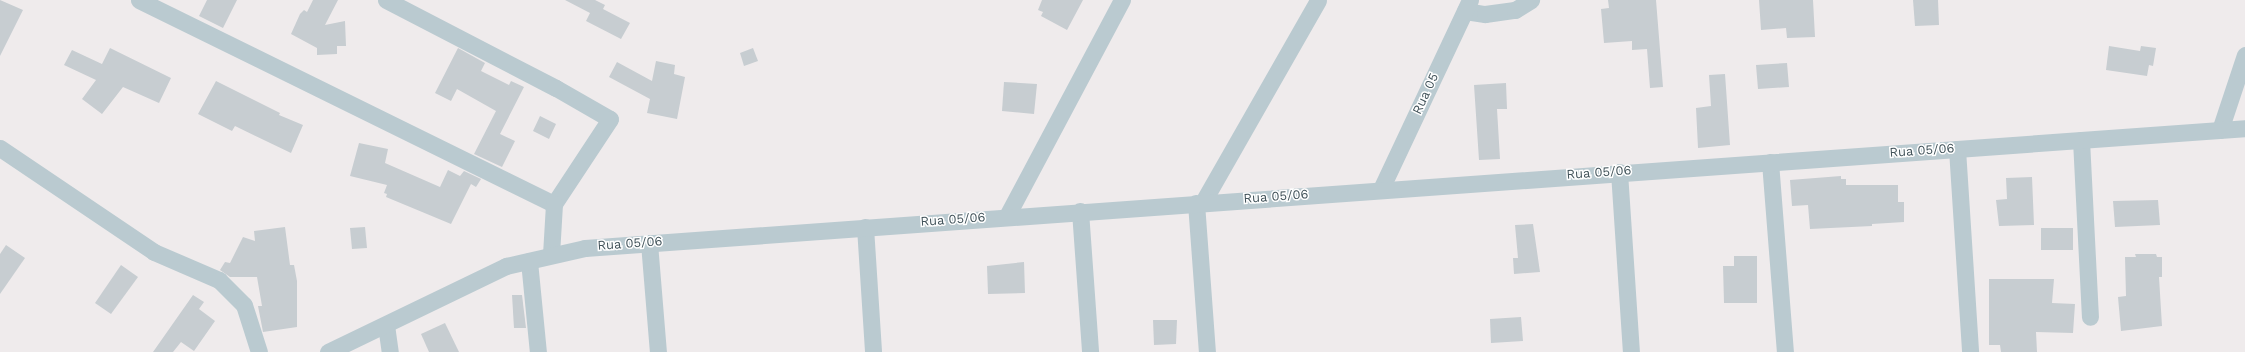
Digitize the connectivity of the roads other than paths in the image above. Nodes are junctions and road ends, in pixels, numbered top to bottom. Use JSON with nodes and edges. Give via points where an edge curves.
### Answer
{"nodes":[{"id":1,"x":139,"y":0,"type":"edge"},
{"id":2,"x":386,"y":0,"type":"edge"},
{"id":3,"x":1122,"y":0,"type":"edge"},
{"id":4,"x":1318,"y":0,"type":"edge"},
{"id":5,"x":1531,"y":0,"type":"edge"},
{"id":6,"x":1468,"y":5,"type":"edge"},
{"id":7,"x":2245,"y":55,"type":"edge"},
{"id":8,"x":2245,"y":128,"type":"edge"},
{"id":9,"x":2220,"y":130,"type":"junction"},
{"id":10,"x":2081,"y":140,"type":"junction"},
{"id":11,"x":0,"y":148,"type":"edge"},
{"id":12,"x":1957,"y":149,"type":"junction"},
{"id":13,"x":1770,"y":162,"type":"junction"},
{"id":14,"x":1619,"y":172,"type":"junction"},
{"id":15,"x":1381,"y":189,"type":"junction"},
{"id":16,"x":1199,"y":202,"type":"junction"},
{"id":17,"x":554,"y":204,"type":"junction"},
{"id":18,"x":1080,"y":211,"type":"junction"},
{"id":19,"x":1008,"y":216,"type":"junction"},
{"id":20,"x":865,"y":227,"type":"junction"},
{"id":21,"x":649,"y":243,"type":"junction"},
{"id":22,"x":551,"y":255,"type":"junction"},
{"id":23,"x":529,"y":261,"type":"junction"},
{"id":24,"x":2090,"y":317,"type":"dead end"},
{"id":25,"x":386,"y":325,"type":"junction"},
{"id":26,"x":259,"y":352,"type":"edge"},
{"id":27,"x":328,"y":352,"type":"edge"},
{"id":28,"x":390,"y":352,"type":"edge"},
{"id":29,"x":538,"y":352,"type":"edge"},
{"id":30,"x":658,"y":352,"type":"edge"},
{"id":31,"x":873,"y":352,"type":"edge"},
{"id":32,"x":1090,"y":352,"type":"edge"},
{"id":33,"x":1207,"y":352,"type":"edge"},
{"id":34,"x":1630,"y":352,"type":"edge"},
{"id":35,"x":1785,"y":352,"type":"edge"},
{"id":36,"x":1970,"y":352,"type":"edge"}],
"edges":[{"from":1,"to":17,"type":"street"},
{"from":2,"to":17,"type":"street","via":[[556,88],[610,119]]},
{"from":3,"to":19,"type":"street"},
{"from":4,"to":16,"type":"street"},
{"from":5,"to":6,"type":"street","via":[[1514,10],[1485,14]]},
{"from":6,"to":15,"type":"street","name":"Rua 05"},
{"from":7,"to":9,"type":"street"},
{"from":8,"to":9,"type":"street","name":"Rua 05/06"},
{"from":9,"to":10,"type":"street","name":"Rua 05/06"},
{"from":10,"to":12,"type":"street","name":"Rua 05/06"},
{"from":10,"to":24,"type":"street"},
{"from":11,"to":26,"type":"street","via":[[154,252],[219,280],[244,305]]},
{"from":12,"to":13,"type":"street","name":"Rua 05/06"},
{"from":12,"to":36,"type":"street"},
{"from":13,"to":14,"type":"street","name":"Rua 05/06"},
{"from":13,"to":35,"type":"street"},
{"from":14,"to":15,"type":"street","name":"Rua 05/06"},
{"from":14,"to":34,"type":"street"},
{"from":15,"to":16,"type":"street","name":"Rua 05/06"},
{"from":16,"to":18,"type":"street","name":"Rua 05/06"},
{"from":16,"to":33,"type":"street"},
{"from":17,"to":22,"type":"street"},
{"from":18,"to":19,"type":"street","name":"Rua 05/06"},
{"from":18,"to":32,"type":"street"},
{"from":19,"to":20,"type":"street","name":"Rua 05/06"},
{"from":20,"to":21,"type":"street","name":"Rua 05/06"},
{"from":20,"to":31,"type":"street"},
{"from":21,"to":22,"type":"street","name":"Rua 05/06","via":[[585,248]]},
{"from":21,"to":30,"type":"street"},
{"from":22,"to":23,"type":"street","name":"Rua 05/06"},
{"from":23,"to":25,"type":"street","name":"Rua 05/06","via":[[506,266]]},
{"from":23,"to":29,"type":"street"},
{"from":25,"to":27,"type":"street","name":"Rua 05/06"},
{"from":25,"to":28,"type":"street"}]}
